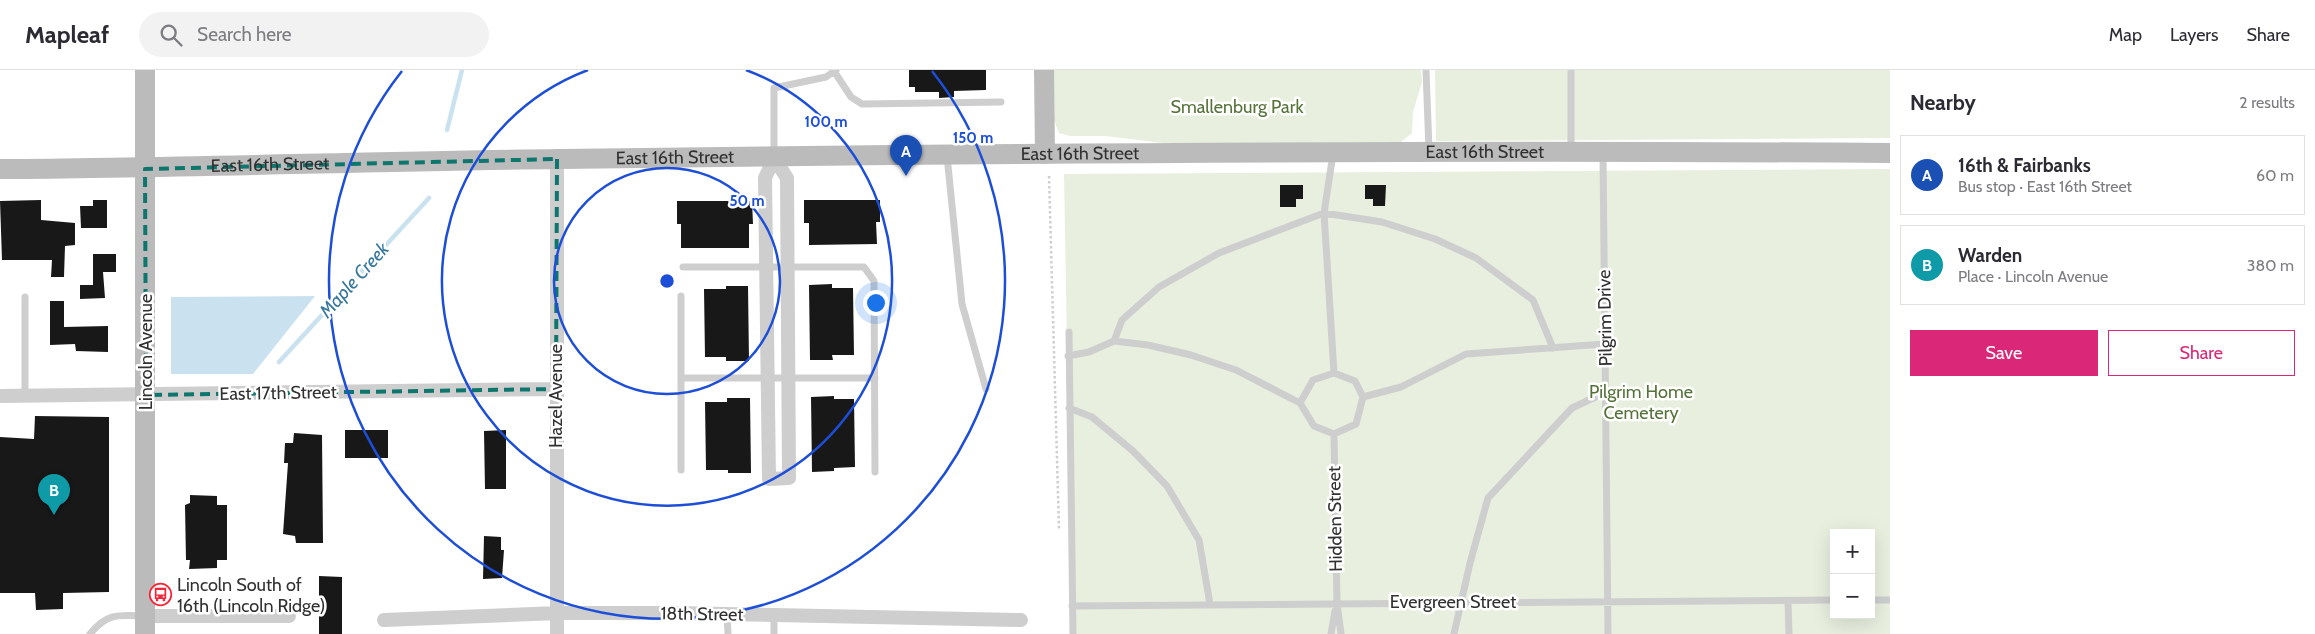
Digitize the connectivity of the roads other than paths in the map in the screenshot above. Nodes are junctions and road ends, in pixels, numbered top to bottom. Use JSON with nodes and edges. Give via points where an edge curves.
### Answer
{"nodes":[{"id":1,"x":145,"y":70,"type":"edge"},
{"id":2,"x":1044,"y":70,"type":"edge"},
{"id":3,"x":1426,"y":70,"type":"edge"},
{"id":4,"x":1570,"y":70,"type":"edge"},
{"id":5,"x":835,"y":71,"type":"edge"},
{"id":6,"x":1001,"y":102,"type":"dead end"},
{"id":7,"x":1571,"y":151,"type":"junction"},
{"id":8,"x":1604,"y":151,"type":"junction"},
{"id":9,"x":1334,"y":152,"type":"junction"},
{"id":10,"x":1429,"y":152,"type":"junction"},
{"id":11,"x":1890,"y":153,"type":"edge"},
{"id":12,"x":1044,"y":154,"type":"junction"},
{"id":13,"x":947,"y":156,"type":"junction"},
{"id":14,"x":774,"y":158,"type":"junction"},
{"id":15,"x":556,"y":159,"type":"junction"},
{"id":16,"x":0,"y":169,"type":"edge"},
{"id":17,"x":146,"y":169,"type":"junction"},
{"id":18,"x":1324,"y":213,"type":"junction"},
{"id":19,"x":788,"y":266,"type":"junction"},
{"id":20,"x":766,"y":267,"type":"junction"},
{"id":21,"x":683,"y":268,"type":"dead end"},
{"id":22,"x":681,"y":296,"type":"dead end"},
{"id":23,"x":25,"y":297,"type":"dead end"},
{"id":24,"x":1069,"y":332,"type":"dead end"},
{"id":25,"x":1114,"y":341,"type":"junction"},
{"id":26,"x":1605,"y":344,"type":"junction"},
{"id":27,"x":1553,"y":348,"type":"junction"},
{"id":28,"x":1068,"y":356,"type":"junction"},
{"id":29,"x":1334,"y":373,"type":"junction"},
{"id":30,"x":768,"y":377,"type":"junction"},
{"id":31,"x":788,"y":377,"type":"junction"},
{"id":32,"x":681,"y":378,"type":"junction"},
{"id":33,"x":875,"y":378,"type":"junction"},
{"id":34,"x":556,"y":389,"type":"junction"},
{"id":35,"x":986,"y":389,"type":"dead end"},
{"id":36,"x":1606,"y":392,"type":"junction"},
{"id":37,"x":146,"y":395,"type":"junction"},
{"id":38,"x":0,"y":396,"type":"edge"},
{"id":39,"x":25,"y":396,"type":"junction"},
{"id":40,"x":1364,"y":397,"type":"junction"},
{"id":41,"x":1300,"y":403,"type":"junction"},
{"id":42,"x":1069,"y":408,"type":"junction"},
{"id":43,"x":1334,"y":434,"type":"junction"},
{"id":44,"x":681,"y":470,"type":"dead end"},
{"id":45,"x":876,"y":472,"type":"dead end"},
{"id":46,"x":1830,"y":600,"type":"edge"},
{"id":47,"x":1875,"y":600,"type":"edge"},
{"id":48,"x":1890,"y":600,"type":"edge"},
{"id":49,"x":1608,"y":601,"type":"junction"},
{"id":50,"x":1788,"y":601,"type":"junction"},
{"id":51,"x":1460,"y":602,"type":"junction"},
{"id":52,"x":1336,"y":603,"type":"junction"},
{"id":53,"x":1210,"y":604,"type":"junction"},
{"id":54,"x":1072,"y":606,"type":"junction"},
{"id":55,"x":557,"y":613,"type":"junction"},
{"id":56,"x":728,"y":614,"type":"junction"},
{"id":57,"x":774,"y":615,"type":"junction"},
{"id":58,"x":289,"y":616,"type":"dead end"},
{"id":59,"x":384,"y":620,"type":"dead end"},
{"id":60,"x":1021,"y":620,"type":"dead end"},
{"id":61,"x":145,"y":625,"type":"edge"},
{"id":62,"x":90,"y":634,"type":"edge"},
{"id":63,"x":557,"y":634,"type":"edge"},
{"id":64,"x":728,"y":634,"type":"edge"},
{"id":65,"x":774,"y":634,"type":"edge"},
{"id":66,"x":1073,"y":634,"type":"edge"},
{"id":67,"x":1330,"y":634,"type":"edge"},
{"id":68,"x":1340,"y":634,"type":"edge"},
{"id":69,"x":1454,"y":634,"type":"edge"},
{"id":70,"x":1608,"y":634,"type":"edge"},
{"id":71,"x":1789,"y":634,"type":"edge"}],
"edges":[{"from":1,"to":17,"type":"main road","name":"Lincoln Avenue"},
{"from":2,"to":12,"type":"main road"},
{"from":3,"to":10,"type":"lane"},
{"from":4,"to":7,"type":"lane"},
{"from":5,"to":6,"type":"lane","via":[[851,97],[862,104]]},
{"from":5,"to":14,"type":"lane","via":[[826,77],[774,88]]},
{"from":7,"to":8,"type":"main road","name":"East 16th Street"},
{"from":7,"to":10,"type":"main road","name":"East 16th Street"},
{"from":8,"to":11,"type":"main road","name":"East 16th Street"},
{"from":8,"to":26,"type":"lane","name":"Pilgrim Drive"},
{"from":9,"to":10,"type":"main road","name":"East 16th Street"},
{"from":9,"to":12,"type":"main road","name":"East 16th Street"},
{"from":9,"to":18,"type":"lane"},
{"from":12,"to":13,"type":"main road","name":"East 16th Street"},
{"from":13,"to":14,"type":"main road","name":"East 16th Street"},
{"from":13,"to":35,"type":"lane","via":[[962,304]]},
{"from":14,"to":15,"type":"main road","name":"East 16th Street"},
{"from":14,"to":19,"type":"street","via":[[787,178]]},
{"from":14,"to":20,"type":"street","via":[[765,178]]},
{"from":15,"to":17,"type":"main road","name":"East 16th Street"},
{"from":15,"to":34,"type":"street","name":"Hazel Avenue"},
{"from":16,"to":17,"type":"main road","name":"East 16th Street"},
{"from":17,"to":37,"type":"main road","name":"Lincoln Avenue"},
{"from":18,"to":25,"type":"lane","via":[[1218,254],[1166,283],[1122,320]]},
{"from":18,"to":27,"type":"lane","via":[[1382,222],[1435,239],[1476,258],[1533,300]]},
{"from":18,"to":29,"type":"lane"},
{"from":19,"to":20,"type":"lane"},
{"from":19,"to":31,"type":"street"},
{"from":19,"to":33,"type":"lane","via":[[864,267],[874,281]]},
{"from":20,"to":21,"type":"lane"},
{"from":20,"to":30,"type":"street"},
{"from":22,"to":32,"type":"lane"},
{"from":23,"to":39,"type":"lane"},
{"from":24,"to":28,"type":"lane"},
{"from":25,"to":28,"type":"lane","via":[[1089,352]]},
{"from":25,"to":41,"type":"lane","via":[[1190,354],[1236,370]]},
{"from":26,"to":27,"type":"lane"},
{"from":26,"to":36,"type":"lane","name":"Pilgrim Drive"},
{"from":27,"to":40,"type":"lane","via":[[1466,354],[1401,387]]},
{"from":28,"to":42,"type":"lane"},
{"from":29,"to":40,"type":"lane","via":[[1355,381]]},
{"from":29,"to":41,"type":"lane","via":[[1313,380]]},
{"from":30,"to":31,"type":"lane"},
{"from":30,"to":31,"type":"street","via":[[769,479],[789,478]]},
{"from":30,"to":32,"type":"lane"},
{"from":31,"to":33,"type":"lane"},
{"from":32,"to":44,"type":"lane"},
{"from":33,"to":45,"type":"lane"},
{"from":34,"to":37,"type":"street","name":"East 17th Street"},
{"from":34,"to":55,"type":"street","name":"Hazel Avenue"},
{"from":36,"to":49,"type":"lane","name":"Pilgrim Drive"},
{"from":36,"to":51,"type":"lane","via":[[1572,408],[1488,498]]},
{"from":37,"to":39,"type":"street","name":"East 17th Street"},
{"from":37,"to":61,"type":"main road","name":"Lincoln Avenue"},
{"from":38,"to":39,"type":"street","name":"East 17th Street"},
{"from":40,"to":43,"type":"lane","via":[[1356,424]]},
{"from":41,"to":43,"type":"lane","via":[[1314,426]]},
{"from":42,"to":53,"type":"lane","via":[[1092,417],[1133,451],[1167,486],[1199,540]]},
{"from":42,"to":54,"type":"lane"},
{"from":43,"to":52,"type":"lane","name":"Hidden Street"},
{"from":46,"to":50,"type":"lane","name":"Evergreen Street"},
{"from":47,"to":48,"type":"lane"},
{"from":49,"to":50,"type":"lane","name":"Evergreen Street"},
{"from":49,"to":51,"type":"lane","name":"Evergreen Street"},
{"from":49,"to":70,"type":"lane","name":"Pilgrim Drive"},
{"from":50,"to":71,"type":"lane"},
{"from":51,"to":52,"type":"lane","name":"Evergreen Street"},
{"from":51,"to":69,"type":"lane"},
{"from":52,"to":53,"type":"lane","name":"Evergreen Street"},
{"from":52,"to":67,"type":"lane","name":"Hidden Street"},
{"from":52,"to":68,"type":"lane","name":"Hidden Street"},
{"from":53,"to":54,"type":"lane","name":"Evergreen Street"},
{"from":54,"to":66,"type":"lane"},
{"from":55,"to":56,"type":"street","name":"18th Street"},
{"from":55,"to":59,"type":"street","name":"18th Street"},
{"from":55,"to":63,"type":"street","name":"Hazel Avenue"},
{"from":56,"to":57,"type":"street","name":"18th Street"},
{"from":56,"to":64,"type":"lane"},
{"from":57,"to":60,"type":"street","name":"18th Street"},
{"from":57,"to":65,"type":"lane"},
{"from":58,"to":61,"type":"street"},
{"from":61,"to":62,"type":"lane","via":[[114,615],[98,624]]}]}
